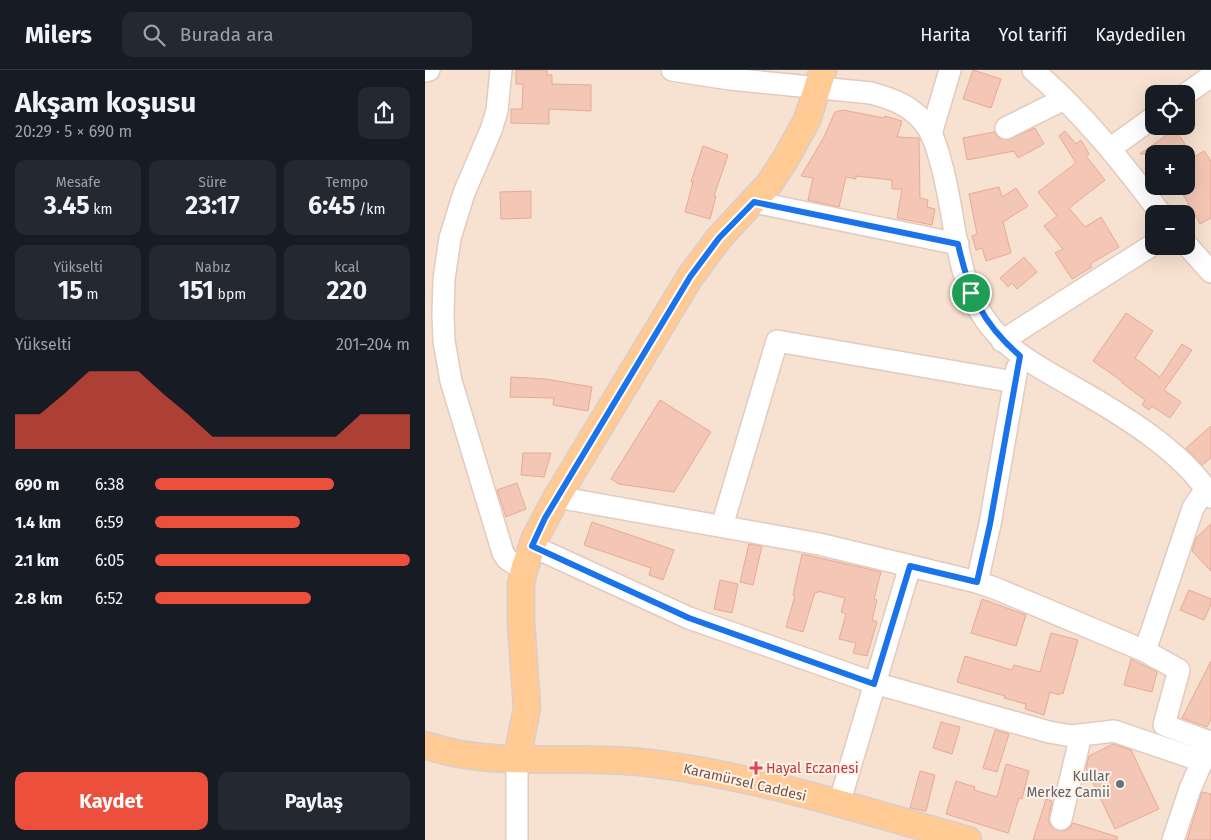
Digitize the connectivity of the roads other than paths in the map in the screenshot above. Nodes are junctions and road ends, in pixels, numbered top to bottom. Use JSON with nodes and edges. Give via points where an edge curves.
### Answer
{"nodes":[{"id":1,"x":429,"y":70,"type":"edge"},
{"id":2,"x":501,"y":70,"type":"edge"},
{"id":3,"x":672,"y":70,"type":"edge"},
{"id":4,"x":950,"y":70,"type":"edge"},
{"id":5,"x":1033,"y":70,"type":"edge"},
{"id":6,"x":425,"y":71,"type":"edge"},
{"id":7,"x":1211,"y":76,"type":"edge"},
{"id":8,"x":820,"y":79,"type":"edge"},
{"id":9,"x":1195,"y":88,"type":"edge"},
{"id":10,"x":1064,"y":99,"type":"junction"},
{"id":11,"x":1145,"y":123,"type":"edge"},
{"id":12,"x":1006,"y":128,"type":"dead end"},
{"id":13,"x":931,"y":134,"type":"junction"},
{"id":14,"x":1111,"y":148,"type":"junction"},
{"id":15,"x":754,"y":202,"type":"junction"},
{"id":16,"x":1154,"y":205,"type":"edge"},
{"id":17,"x":958,"y":244,"type":"junction"},
{"id":18,"x":1197,"y":246,"type":"edge"},
{"id":19,"x":1145,"y":250,"type":"edge"},
{"id":20,"x":1211,"y":272,"type":"edge"},
{"id":21,"x":1002,"y":340,"type":"junction"},
{"id":22,"x":1020,"y":356,"type":"junction"},
{"id":23,"x":1014,"y":382,"type":"junction"},
{"id":24,"x":1209,"y":493,"type":"edge"},
{"id":25,"x":557,"y":497,"type":"junction"},
{"id":26,"x":723,"y":526,"type":"junction"},
{"id":27,"x":532,"y":546,"type":"junction"},
{"id":28,"x":910,"y":566,"type":"junction"},
{"id":29,"x":524,"y":570,"type":"junction"},
{"id":30,"x":977,"y":582,"type":"junction"},
{"id":31,"x":1145,"y":651,"type":"junction"},
{"id":32,"x":874,"y":684,"type":"junction"},
{"id":33,"x":1081,"y":735,"type":"junction"},
{"id":34,"x":425,"y":745,"type":"edge"},
{"id":35,"x":1208,"y":748,"type":"edge"},
{"id":36,"x":517,"y":758,"type":"junction"},
{"id":37,"x":839,"y":804,"type":"junction"},
{"id":38,"x":1061,"y":819,"type":"dead end"},
{"id":39,"x":517,"y":840,"type":"edge"},
{"id":40,"x":969,"y":840,"type":"edge"},
{"id":41,"x":1173,"y":840,"type":"edge"}],
"edges":[{"from":1,"to":6,"type":"street"},
{"from":2,"to":29,"type":"street","via":[[497,111],[464,193],[448,245],[444,340],[451,381],[503,553]]},
{"from":3,"to":8,"type":"street","via":[[730,79]]},
{"from":4,"to":13,"type":"street"},
{"from":5,"to":10,"type":"street"},
{"from":7,"to":9,"type":"street"},
{"from":8,"to":13,"type":"street","via":[[892,99],[908,107]]},
{"from":8,"to":15,"type":"main road","via":[[798,138]]},
{"from":10,"to":12,"type":"street"},
{"from":10,"to":14,"type":"street"},
{"from":11,"to":14,"type":"street"},
{"from":13,"to":17,"type":"street","via":[[948,187]]},
{"from":14,"to":16,"type":"street"},
{"from":15,"to":17,"type":"street"},
{"from":15,"to":25,"type":"main road","via":[[719,238],[690,277]]},
{"from":17,"to":21,"type":"street","via":[[971,293],[986,321]]},
{"from":18,"to":20,"type":"street"},
{"from":19,"to":21,"type":"street"},
{"from":21,"to":22,"type":"street"},
{"from":22,"to":23,"type":"street"},
{"from":22,"to":24,"type":"street","via":[[1137,426],[1170,450]]},
{"from":23,"to":26,"type":"street","via":[[777,340]]},
{"from":23,"to":30,"type":"street"},
{"from":24,"to":31,"type":"street","via":[[1193,508]]},
{"from":25,"to":26,"type":"street"},
{"from":25,"to":27,"type":"main road"},
{"from":26,"to":28,"type":"street"},
{"from":27,"to":29,"type":"main road"},
{"from":27,"to":32,"type":"street","via":[[689,618]]},
{"from":28,"to":30,"type":"street"},
{"from":28,"to":32,"type":"street"},
{"from":29,"to":36,"type":"main road","via":[[520,608],[527,708]]},
{"from":30,"to":31,"type":"street"},
{"from":31,"to":35,"type":"street","via":[[1179,670],[1164,725]]},
{"from":32,"to":33,"type":"street","via":[[1049,732]]},
{"from":32,"to":37,"type":"street"},
{"from":33,"to":35,"type":"street","via":[[1114,732]]},
{"from":33,"to":38,"type":"street"},
{"from":34,"to":36,"type":"main road","name":"Karamürsel Caddesi","via":[[462,755]]},
{"from":35,"to":41,"type":"street"},
{"from":36,"to":37,"type":"main road","name":"Karamürsel Caddesi","via":[[587,758],[686,768]]},
{"from":36,"to":39,"type":"street"},
{"from":37,"to":40,"type":"main road","name":"Karamürsel Caddesi"}]}
